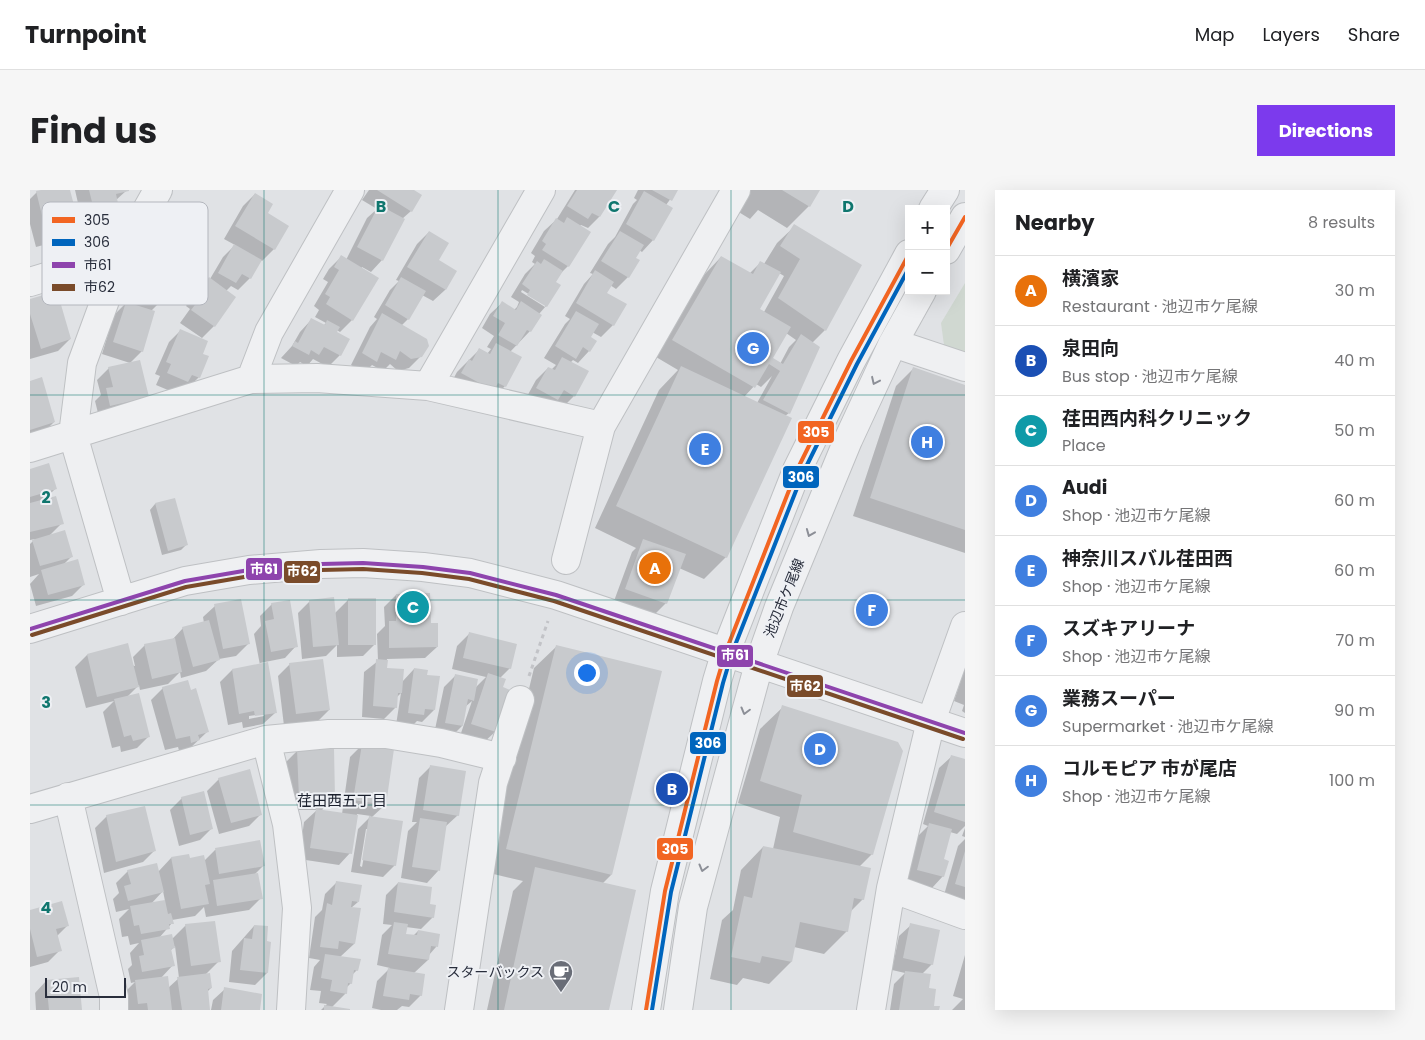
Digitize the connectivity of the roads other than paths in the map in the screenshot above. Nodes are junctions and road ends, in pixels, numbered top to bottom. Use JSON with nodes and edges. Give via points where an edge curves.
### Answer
{"nodes":[{"id":1,"x":158,"y":190,"type":"edge"},
{"id":2,"x":350,"y":190,"type":"edge"},
{"id":3,"x":541,"y":190,"type":"edge"},
{"id":4,"x":736,"y":190,"type":"edge"},
{"id":5,"x":945,"y":190,"type":"edge"},
{"id":6,"x":151,"y":202,"type":"edge"},
{"id":7,"x":936,"y":205,"type":"edge"},
{"id":8,"x":965,"y":217,"type":"edge"},
{"id":9,"x":950,"y":243,"type":"edge"},
{"id":10,"x":905,"y":261,"type":"edge"},
{"id":11,"x":42,"y":278,"type":"edge"},
{"id":12,"x":30,"y":282,"type":"edge"},
{"id":13,"x":920,"y":295,"type":"edge"},
{"id":14,"x":103,"y":305,"type":"edge"},
{"id":15,"x":893,"y":343,"type":"junction"},
{"id":16,"x":965,"y":367,"type":"edge"},
{"id":17,"x":251,"y":379,"type":"junction"},
{"id":18,"x":428,"y":386,"type":"junction"},
{"id":19,"x":601,"y":426,"type":"junction"},
{"id":20,"x":72,"y":435,"type":"junction"},
{"id":21,"x":30,"y":448,"type":"edge"},
{"id":22,"x":566,"y":560,"type":"dead end"},
{"id":23,"x":121,"y":601,"type":"junction"},
{"id":24,"x":965,"y":626,"type":"edge"},
{"id":25,"x":30,"y":629,"type":"edge"},
{"id":26,"x":726,"y":651,"type":"junction"},
{"id":27,"x":759,"y":664,"type":"junction"},
{"id":28,"x":524,"y":690,"type":"road end"},
{"id":29,"x":931,"y":721,"type":"junction"},
{"id":30,"x":965,"y":732,"type":"edge"},
{"id":31,"x":266,"y":740,"type":"junction"},
{"id":32,"x":502,"y":758,"type":"junction"},
{"id":33,"x":68,"y":797,"type":"junction"},
{"id":34,"x":30,"y":810,"type":"edge"},
{"id":35,"x":891,"y":888,"type":"junction"},
{"id":36,"x":965,"y":915,"type":"edge"},
{"id":37,"x":114,"y":1010,"type":"edge"},
{"id":38,"x":291,"y":1010,"type":"edge"},
{"id":39,"x":459,"y":1010,"type":"edge"},
{"id":40,"x":646,"y":1010,"type":"edge"},
{"id":41,"x":678,"y":1010,"type":"edge"},
{"id":42,"x":871,"y":1010,"type":"edge"}],
"edges":[{"from":1,"to":6,"type":"street"},
{"from":2,"to":17,"type":"street","via":[[269,332]]},
{"from":3,"to":18,"type":"street"},
{"from":4,"to":19,"type":"street"},
{"from":5,"to":7,"type":"street"},
{"from":8,"to":9,"type":"street"},
{"from":10,"to":26,"type":"street","via":[[797,470]]},
{"from":11,"to":12,"type":"street"},
{"from":13,"to":15,"type":"street","name":"池辺市ケ尾線"},
{"from":14,"to":20,"type":"street","via":[[82,363]]},
{"from":15,"to":16,"type":"street"},
{"from":15,"to":27,"type":"street","name":"池辺市ケ尾線","one_way":true,"via":[[848,440]]},
{"from":17,"to":18,"type":"street","via":[[317,378]]},
{"from":17,"to":20,"type":"street"},
{"from":18,"to":19,"type":"street"},
{"from":19,"to":22,"type":"street"},
{"from":20,"to":21,"type":"street"},
{"from":20,"to":23,"type":"street"},
{"from":23,"to":25,"type":"street"},
{"from":23,"to":26,"type":"street","via":[[185,581],[249,570],[363,563],[423,567],[470,573],[556,595]]},
{"from":24,"to":29,"type":"street"},
{"from":26,"to":27,"type":"street"},
{"from":26,"to":40,"type":"street","via":[[665,891]]},
{"from":27,"to":29,"type":"street"},
{"from":27,"to":41,"type":"street","name":"池辺市ケ尾線","one_way":true,"via":[[693,907]]},
{"from":28,"to":32,"type":"street"},
{"from":29,"to":30,"type":"street"},
{"from":29,"to":35,"type":"street"},
{"from":31,"to":32,"type":"street","via":[[329,734],[386,734]]},
{"from":31,"to":33,"type":"street"},
{"from":31,"to":38,"type":"street","via":[[287,824],[297,908]]},
{"from":32,"to":39,"type":"street","via":[[493,783]]},
{"from":33,"to":34,"type":"street"},
{"from":33,"to":37,"type":"street","via":[[114,997]]},
{"from":35,"to":36,"type":"street"},
{"from":35,"to":42,"type":"street"}]}
